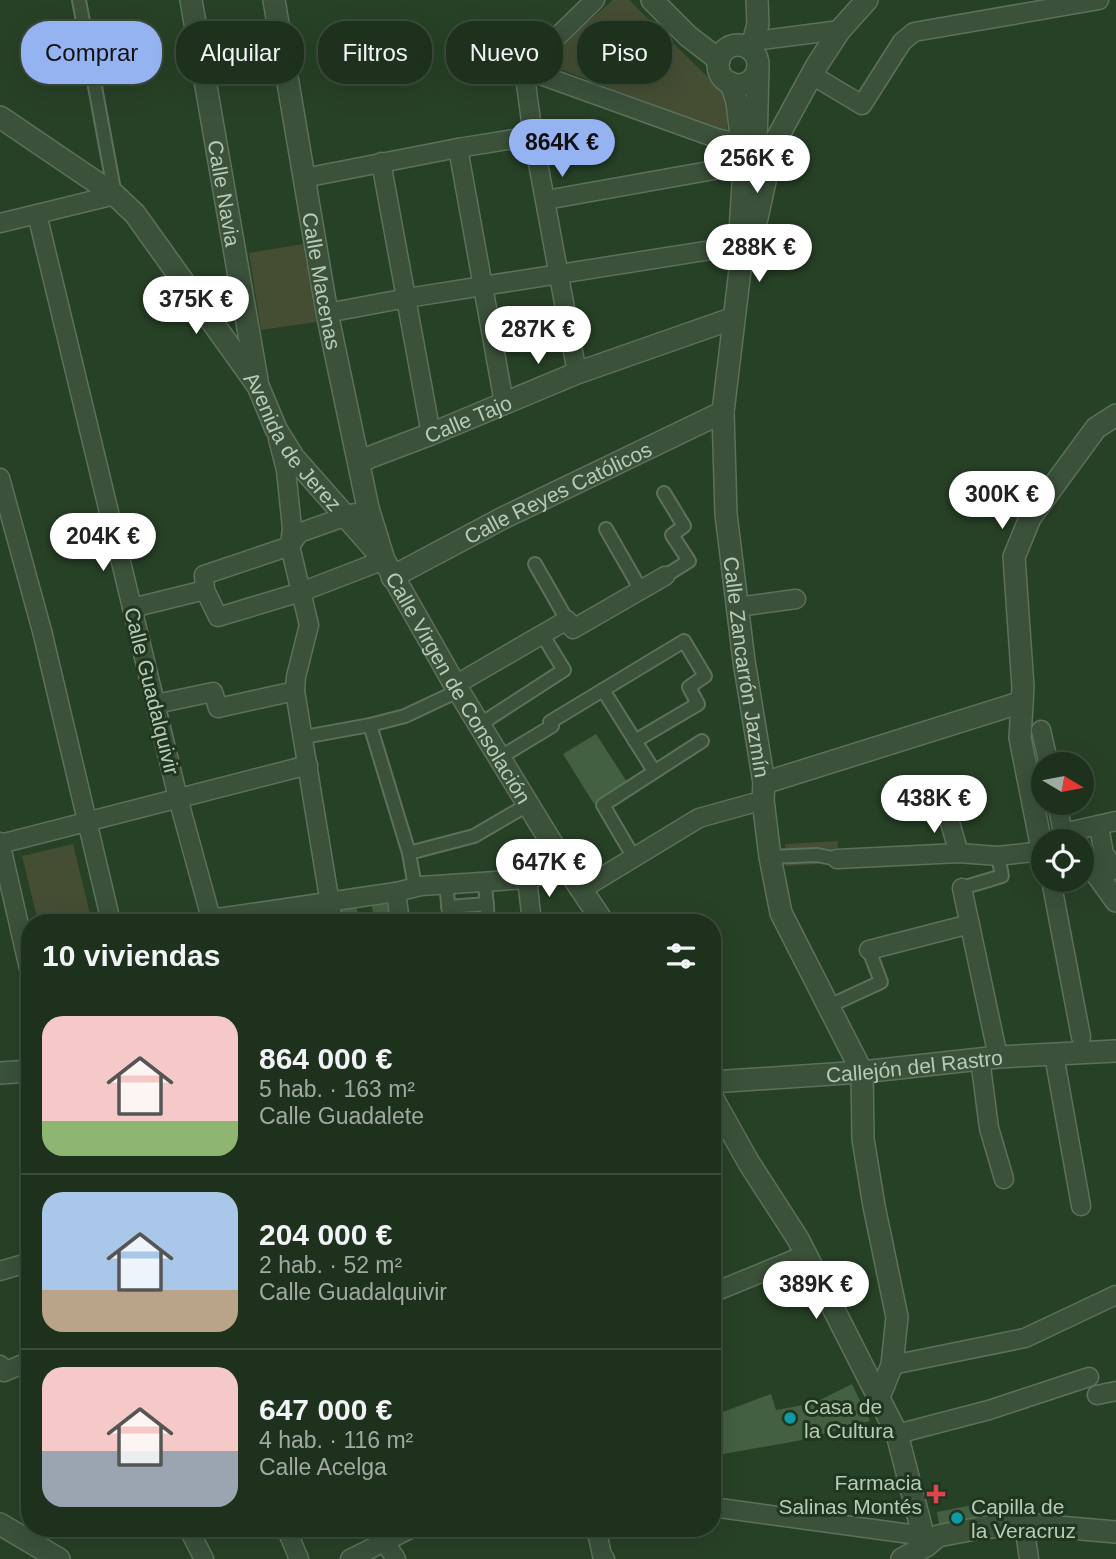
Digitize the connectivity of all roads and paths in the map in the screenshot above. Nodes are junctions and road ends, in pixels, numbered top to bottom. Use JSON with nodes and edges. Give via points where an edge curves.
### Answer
{"nodes":[{"id":1,"x":79,"y":0,"type":"edge"},
{"id":2,"x":191,"y":0,"type":"edge"},
{"id":3,"x":274,"y":0,"type":"edge"},
{"id":4,"x":595,"y":0,"type":"edge"},
{"id":5,"x":652,"y":0,"type":"edge"},
{"id":6,"x":757,"y":0,"type":"edge"},
{"id":7,"x":1099,"y":0,"type":"edge"},
{"id":8,"x":1077,"y":2,"type":"edge"},
{"id":9,"x":859,"y":4,"type":"edge"},
{"id":10,"x":840,"y":30,"type":"junction"},
{"id":11,"x":563,"y":31,"type":"edge"},
{"id":12,"x":754,"y":53,"type":"junction"},
{"id":13,"x":719,"y":60,"type":"junction"},
{"id":14,"x":812,"y":75,"type":"junction"},
{"id":15,"x":563,"y":83,"type":"edge"},
{"id":16,"x":731,"y":83,"type":"junction"},
{"id":17,"x":526,"y":84,"type":"edge"},
{"id":18,"x":0,"y":117,"type":"edge"},
{"id":19,"x":533,"y":136,"type":"junction"},
{"id":20,"x":458,"y":148,"type":"junction"},
{"id":21,"x":752,"y":156,"type":"junction"},
{"id":22,"x":381,"y":162,"type":"junction"},
{"id":23,"x":304,"y":178,"type":"junction"},
{"id":24,"x":115,"y":195,"type":"junction"},
{"id":25,"x":547,"y":200,"type":"junction"},
{"id":26,"x":37,"y":214,"type":"junction"},
{"id":27,"x":0,"y":223,"type":"edge"},
{"id":28,"x":743,"y":243,"type":"junction"},
{"id":29,"x":560,"y":274,"type":"junction"},
{"id":30,"x":484,"y":287,"type":"junction"},
{"id":31,"x":407,"y":298,"type":"junction"},
{"id":32,"x":327,"y":313,"type":"junction"},
{"id":33,"x":734,"y":318,"type":"junction"},
{"id":34,"x":577,"y":373,"type":"junction"},
{"id":35,"x":258,"y":386,"type":"junction"},
{"id":36,"x":505,"y":403,"type":"junction"},
{"id":37,"x":723,"y":412,"type":"junction"},
{"id":38,"x":1116,"y":415,"type":"edge"},
{"id":39,"x":276,"y":429,"type":"junction"},
{"id":40,"x":431,"y":435,"type":"junction"},
{"id":41,"x":360,"y":461,"type":"junction"},
{"id":42,"x":0,"y":478,"type":"edge"},
{"id":43,"x":664,"y":493,"type":"dead end"},
{"id":44,"x":368,"y":508,"type":"junction"},
{"id":45,"x":347,"y":516,"type":"junction"},
{"id":46,"x":606,"y":529,"type":"dead end"},
{"id":47,"x":290,"y":546,"type":"junction"},
{"id":48,"x":535,"y":564,"type":"dead end"},
{"id":49,"x":388,"y":568,"type":"junction"},
{"id":50,"x":665,"y":576,"type":"joint"},
{"id":51,"x":205,"y":590,"type":"junction"},
{"id":52,"x":641,"y":590,"type":"junction"},
{"id":53,"x":301,"y":592,"type":"junction"},
{"id":54,"x":796,"y":599,"type":"dead end"},
{"id":55,"x":738,"y":607,"type":"junction"},
{"id":56,"x":132,"y":608,"type":"junction"},
{"id":57,"x":570,"y":624,"type":"junction"},
{"id":58,"x":542,"y":634,"type":"junction"},
{"id":59,"x":456,"y":688,"type":"junction"},
{"id":60,"x":603,"y":690,"type":"junction"},
{"id":61,"x":295,"y":691,"type":"junction"},
{"id":62,"x":1022,"y":702,"type":"junction"},
{"id":63,"x":156,"y":704,"type":"junction"},
{"id":64,"x":370,"y":725,"type":"junction"},
{"id":65,"x":479,"y":725,"type":"junction"},
{"id":66,"x":1041,"y":730,"type":"dead end"},
{"id":67,"x":304,"y":737,"type":"junction"},
{"id":68,"x":635,"y":741,"type":"junction"},
{"id":69,"x":702,"y":741,"type":"dead end"},
{"id":70,"x":1046,"y":752,"type":"edge"},
{"id":71,"x":499,"y":758,"type":"junction"},
{"id":72,"x":308,"y":765,"type":"junction"},
{"id":73,"x":654,"y":771,"type":"junction"},
{"id":74,"x":760,"y":795,"type":"junction"},
{"id":75,"x":178,"y":799,"type":"junction"},
{"id":76,"x":529,"y":804,"type":"junction"},
{"id":77,"x":945,"y":806,"type":"dead end"},
{"id":78,"x":1060,"y":816,"type":"edge"},
{"id":79,"x":87,"y":821,"type":"junction"},
{"id":80,"x":1107,"y":824,"type":"edge"},
{"id":81,"x":1038,"y":829,"type":"edge"},
{"id":82,"x":0,"y":843,"type":"edge"},
{"id":83,"x":409,"y":853,"type":"junction"},
{"id":84,"x":959,"y":853,"type":"junction"},
{"id":85,"x":1031,"y":853,"type":"edge"},
{"id":86,"x":633,"y":856,"type":"junction"},
{"id":87,"x":998,"y":856,"type":"junction"},
{"id":88,"x":770,"y":857,"type":"junction"},
{"id":89,"x":837,"y":859,"type":"joint"},
{"id":90,"x":567,"y":868,"type":"junction"},
{"id":91,"x":1094,"y":870,"type":"edge"},
{"id":92,"x":1116,"y":870,"type":"edge"},
{"id":93,"x":527,"y":879,"type":"junction"},
{"id":94,"x":485,"y":882,"type":"junction"},
{"id":95,"x":446,"y":884,"type":"junction"},
{"id":96,"x":415,"y":887,"type":"junction"},
{"id":97,"x":962,"y":888,"type":"joint"},
{"id":98,"x":582,"y":889,"type":"junction"},
{"id":99,"x":396,"y":892,"type":"junction"},
{"id":100,"x":1053,"y":892,"type":"edge"},
{"id":101,"x":330,"y":901,"type":"junction"},
{"id":102,"x":1116,"y":901,"type":"edge"},
{"id":103,"x":486,"y":904,"type":"junction"},
{"id":104,"x":448,"y":907,"type":"junction"},
{"id":105,"x":109,"y":914,"type":"edge"},
{"id":106,"x":209,"y":914,"type":"edge"},
{"id":107,"x":253,"y":914,"type":"edge"},
{"id":108,"x":332,"y":914,"type":"edge"},
{"id":109,"x":399,"y":914,"type":"edge"},
{"id":110,"x":449,"y":914,"type":"edge"},
{"id":111,"x":487,"y":914,"type":"edge"},
{"id":112,"x":530,"y":914,"type":"edge"},
{"id":113,"x":598,"y":914,"type":"edge"},
{"id":114,"x":970,"y":924,"type":"junction"},
{"id":115,"x":21,"y":925,"type":"edge"},
{"id":116,"x":869,"y":950,"type":"joint"},
{"id":117,"x":829,"y":1006,"type":"junction"},
{"id":118,"x":1083,"y":1045,"type":"junction"},
{"id":119,"x":1116,"y":1051,"type":"edge"},
{"id":120,"x":1054,"y":1055,"type":"junction"},
{"id":121,"x":989,"y":1058,"type":"junction"},
{"id":122,"x":21,"y":1072,"type":"edge"},
{"id":123,"x":862,"y":1072,"type":"junction"},
{"id":124,"x":0,"y":1073,"type":"edge"},
{"id":125,"x":721,"y":1081,"type":"edge"},
{"id":126,"x":721,"y":1112,"type":"edge"},
{"id":127,"x":1004,"y":1179,"type":"dead end"},
{"id":128,"x":1081,"y":1206,"type":"dead end"},
{"id":129,"x":805,"y":1255,"type":"junction"},
{"id":130,"x":21,"y":1265,"type":"edge"},
{"id":131,"x":0,"y":1272,"type":"edge"},
{"id":132,"x":721,"y":1289,"type":"edge"},
{"id":133,"x":1116,"y":1296,"type":"edge"},
{"id":134,"x":21,"y":1364,"type":"edge"},
{"id":135,"x":892,"y":1365,"type":"junction"},
{"id":136,"x":2,"y":1369,"type":"edge"},
{"id":137,"x":1089,"y":1377,"type":"joint"},
{"id":138,"x":1116,"y":1391,"type":"edge"},
{"id":139,"x":1097,"y":1395,"type":"joint"},
{"id":140,"x":879,"y":1397,"type":"junction"},
{"id":141,"x":897,"y":1434,"type":"junction"},
{"id":142,"x":721,"y":1509,"type":"edge"},
{"id":143,"x":0,"y":1524,"type":"edge"},
{"id":144,"x":1024,"y":1524,"type":"junction"},
{"id":145,"x":1116,"y":1532,"type":"edge"},
{"id":146,"x":21,"y":1535,"type":"edge"},
{"id":147,"x":25,"y":1537,"type":"edge"},
{"id":148,"x":193,"y":1537,"type":"edge"},
{"id":149,"x":290,"y":1537,"type":"edge"},
{"id":150,"x":393,"y":1537,"type":"edge"},
{"id":151,"x":598,"y":1537,"type":"edge"},
{"id":152,"x":384,"y":1541,"type":"junction"},
{"id":153,"x":926,"y":1547,"type":"edge"},
{"id":154,"x":59,"y":1559,"type":"edge"},
{"id":155,"x":204,"y":1559,"type":"edge"},
{"id":156,"x":299,"y":1559,"type":"edge"},
{"id":157,"x":350,"y":1559,"type":"edge"},
{"id":158,"x":396,"y":1559,"type":"edge"},
{"id":159,"x":605,"y":1559,"type":"edge"},
{"id":160,"x":902,"y":1559,"type":"edge"},
{"id":161,"x":1029,"y":1559,"type":"edge"}],
"edges":[{"from":1,"to":24,"type":"street"},
{"from":2,"to":35,"type":"street","name":"Calle Navia"},
{"from":3,"to":23,"type":"street","name":"Calle Macenas"},
{"from":4,"to":11,"type":"street"},
{"from":5,"to":13,"type":"street"},
{"from":6,"to":12,"type":"street"},
{"from":7,"to":8,"type":"street"},
{"from":8,"to":14,"type":"street","via":[[914,32],[902,42],[862,105]]},
{"from":9,"to":10,"type":"street"},
{"from":10,"to":12,"type":"street"},
{"from":10,"to":14,"type":"street"},
{"from":12,"to":13,"type":"street","via":[[746,46],[732,46]]},
{"from":12,"to":16,"type":"street","via":[[751,80]]},
{"from":12,"to":21,"type":"street"},
{"from":13,"to":16,"type":"street","via":[[721,74]]},
{"from":14,"to":21,"type":"street"},
{"from":15,"to":21,"type":"street","via":[[716,138]]},
{"from":16,"to":21,"type":"street"},
{"from":17,"to":19,"type":"street"},
{"from":18,"to":24,"type":"street","name":"Avenida de Jerez"},
{"from":19,"to":20,"type":"street"},
{"from":19,"to":25,"type":"street"},
{"from":20,"to":22,"type":"street"},
{"from":20,"to":30,"type":"street"},
{"from":21,"to":25,"type":"street"},
{"from":21,"to":28,"type":"street","name":"Calle Zancarrón Jazmín","via":[[740,232]]},
{"from":22,"to":23,"type":"street"},
{"from":22,"to":31,"type":"street"},
{"from":23,"to":32,"type":"street","name":"Calle Macenas"},
{"from":24,"to":26,"type":"street"},
{"from":24,"to":35,"type":"street","name":"Avenida de Jerez","via":[[135,214]]},
{"from":25,"to":29,"type":"street"},
{"from":26,"to":27,"type":"street"},
{"from":26,"to":56,"type":"street","name":"Calle Guadalquivir"},
{"from":28,"to":29,"type":"street"},
{"from":28,"to":33,"type":"street","name":"Calle Zancarrón Jazmín"},
{"from":29,"to":30,"type":"street"},
{"from":29,"to":34,"type":"street"},
{"from":30,"to":31,"type":"street"},
{"from":30,"to":36,"type":"street"},
{"from":31,"to":32,"type":"street"},
{"from":31,"to":40,"type":"street"},
{"from":32,"to":41,"type":"street","name":"Calle Macenas"},
{"from":33,"to":34,"type":"street","name":"Calle Tajo"},
{"from":33,"to":37,"type":"street","name":"Calle Zancarrón Jazmín"},
{"from":34,"to":36,"type":"street","name":"Calle Tajo"},
{"from":35,"to":39,"type":"street","name":"Avenida de Jerez"},
{"from":36,"to":40,"type":"street","name":"Calle Tajo"},
{"from":37,"to":49,"type":"street","name":"Calle Reyes Católicos"},
{"from":37,"to":55,"type":"street","name":"Calle Zancarrón Jazmín","via":[[726,514]]},
{"from":38,"to":62,"type":"street","via":[[1096,428],[1030,518],[1014,557]]},
{"from":39,"to":45,"type":"street","name":"Avenida de Jerez","via":[[294,458]]},
{"from":39,"to":47,"type":"street","via":[[286,470]]},
{"from":40,"to":41,"type":"street","name":"Calle Tajo"},
{"from":41,"to":44,"type":"street","name":"Calle Macenas"},
{"from":42,"to":79,"type":"street"},
{"from":43,"to":50,"type":"street","via":[[684,526],[672,535],[690,561]]},
{"from":44,"to":45,"type":"street"},
{"from":44,"to":49,"type":"street","name":"Calle Macenas"},
{"from":45,"to":47,"type":"street","via":[[299,533]]},
{"from":45,"to":49,"type":"street","name":"Avenida de Jerez"},
{"from":46,"to":52,"type":"street"},
{"from":47,"to":51,"type":"street","via":[[204,575]]},
{"from":47,"to":53,"type":"street"},
{"from":48,"to":57,"type":"street"},
{"from":49,"to":53,"type":"street"},
{"from":49,"to":59,"type":"street","name":"Calle Virgen de Consolación"},
{"from":50,"to":52,"type":"street"},
{"from":51,"to":53,"type":"street","via":[[218,617]]},
{"from":51,"to":56,"type":"street"},
{"from":52,"to":57,"type":"street"},
{"from":53,"to":61,"type":"street","via":[[309,625]]},
{"from":54,"to":55,"type":"street"},
{"from":55,"to":74,"type":"street","name":"Calle Zancarrón Jazmín"},
{"from":56,"to":63,"type":"street","name":"Calle Guadalquivir"},
{"from":57,"to":58,"type":"street"},
{"from":58,"to":59,"type":"street"},
{"from":58,"to":65,"type":"street","via":[[564,670]]},
{"from":59,"to":64,"type":"street","via":[[405,716]]},
{"from":59,"to":65,"type":"street","name":"Calle Virgen de Consolación"},
{"from":60,"to":68,"type":"street"},
{"from":60,"to":68,"type":"street","via":[[684,641],[705,677],[688,687],[698,704]]},
{"from":60,"to":71,"type":"street"},
{"from":61,"to":63,"type":"street","via":[[218,708],[213,692]]},
{"from":61,"to":67,"type":"street"},
{"from":62,"to":74,"type":"street"},
{"from":62,"to":81,"type":"street","via":[[1020,738]]},
{"from":63,"to":75,"type":"street","name":"Calle Guadalquivir"},
{"from":64,"to":67,"type":"street"},
{"from":64,"to":83,"type":"street"},
{"from":65,"to":71,"type":"street","name":"Calle Virgen de Consolación"},
{"from":66,"to":70,"type":"street"},
{"from":67,"to":72,"type":"street"},
{"from":68,"to":73,"type":"street"},
{"from":69,"to":73,"type":"street"},
{"from":71,"to":76,"type":"street","name":"Calle Virgen de Consolación"},
{"from":72,"to":75,"type":"street"},
{"from":72,"to":101,"type":"street"},
{"from":73,"to":86,"type":"street","via":[[603,804]]},
{"from":74,"to":86,"type":"street","via":[[699,818]]},
{"from":74,"to":88,"type":"street","name":"Calle Zancarrón Jazmín"},
{"from":75,"to":79,"type":"street"},
{"from":75,"to":106,"type":"street","name":"Calle Guadalquivir"},
{"from":76,"to":83,"type":"street","via":[[474,836]]},
{"from":76,"to":90,"type":"street","name":"Calle Virgen de Consolación"},
{"from":77,"to":84,"type":"street"},
{"from":78,"to":80,"type":"street","via":[[1063,833]]},
{"from":79,"to":82,"type":"street"},
{"from":79,"to":105,"type":"street"},
{"from":80,"to":92,"type":"street","via":[[1104,854]]},
{"from":82,"to":115,"type":"street"},
{"from":83,"to":96,"type":"street"},
{"from":84,"to":87,"type":"street"},
{"from":84,"to":89,"type":"street"},
{"from":85,"to":87,"type":"street"},
{"from":86,"to":98,"type":"street"},
{"from":87,"to":97,"type":"street","via":[[1002,876]]},
{"from":88,"to":89,"type":"street"},
{"from":88,"to":117,"type":"street","name":"Calle Zancarrón Jazmín","via":[[781,913]]},
{"from":90,"to":93,"type":"street"},
{"from":90,"to":98,"type":"street","name":"Calle Virgen de Consolación"},
{"from":91,"to":102,"type":"street"},
{"from":93,"to":94,"type":"street"},
{"from":93,"to":112,"type":"street"},
{"from":94,"to":95,"type":"street"},
{"from":94,"to":103,"type":"street"},
{"from":95,"to":96,"type":"street"},
{"from":95,"to":104,"type":"street"},
{"from":96,"to":99,"type":"street"},
{"from":97,"to":114,"type":"street"},
{"from":98,"to":113,"type":"street","name":"Calle Virgen de Consolación"},
{"from":99,"to":101,"type":"street"},
{"from":99,"to":109,"type":"street"},
{"from":100,"to":118,"type":"street"},
{"from":101,"to":107,"type":"street"},
{"from":101,"to":108,"type":"street"},
{"from":103,"to":104,"type":"street"},
{"from":103,"to":111,"type":"street"},
{"from":104,"to":110,"type":"street"},
{"from":114,"to":116,"type":"street"},
{"from":114,"to":121,"type":"street"},
{"from":116,"to":117,"type":"street","via":[[881,982]]},
{"from":117,"to":123,"type":"street","name":"Calle Zancarrón Jazmín"},
{"from":118,"to":119,"type":"street","name":"Callejón del Rastro"},
{"from":118,"to":120,"type":"street","name":"Callejón del Rastro"},
{"from":120,"to":121,"type":"street","name":"Callejón del Rastro"},
{"from":120,"to":128,"type":"street"},
{"from":121,"to":123,"type":"street","name":"Callejón del Rastro"},
{"from":121,"to":127,"type":"street","via":[[989,1128]]},
{"from":122,"to":124,"type":"street"},
{"from":123,"to":125,"type":"street","name":"Callejón del Rastro"},
{"from":123,"to":135,"type":"street","via":[[863,1139],[897,1317]]},
{"from":126,"to":129,"type":"street"},
{"from":129,"to":132,"type":"street"},
{"from":129,"to":140,"type":"street"},
{"from":130,"to":131,"type":"street"},
{"from":133,"to":135,"type":"street","via":[[1026,1338]]},
{"from":134,"to":136,"type":"street"},
{"from":135,"to":140,"type":"street"},
{"from":137,"to":139,"type":"street"},
{"from":137,"to":141,"type":"street"},
{"from":138,"to":139,"type":"street"},
{"from":140,"to":141,"type":"street"},
{"from":141,"to":153,"type":"street"},
{"from":142,"to":153,"type":"street"},
{"from":143,"to":146,"type":"street"},
{"from":144,"to":145,"type":"street"},
{"from":144,"to":153,"type":"street","via":[[938,1536]]},
{"from":144,"to":161,"type":"street"},
{"from":147,"to":154,"type":"street"},
{"from":148,"to":155,"type":"street"},
{"from":149,"to":156,"type":"street"},
{"from":150,"to":152,"type":"street"},
{"from":151,"to":159,"type":"street"},
{"from":152,"to":157,"type":"street"},
{"from":152,"to":158,"type":"street"},
{"from":153,"to":160,"type":"street"}]}
